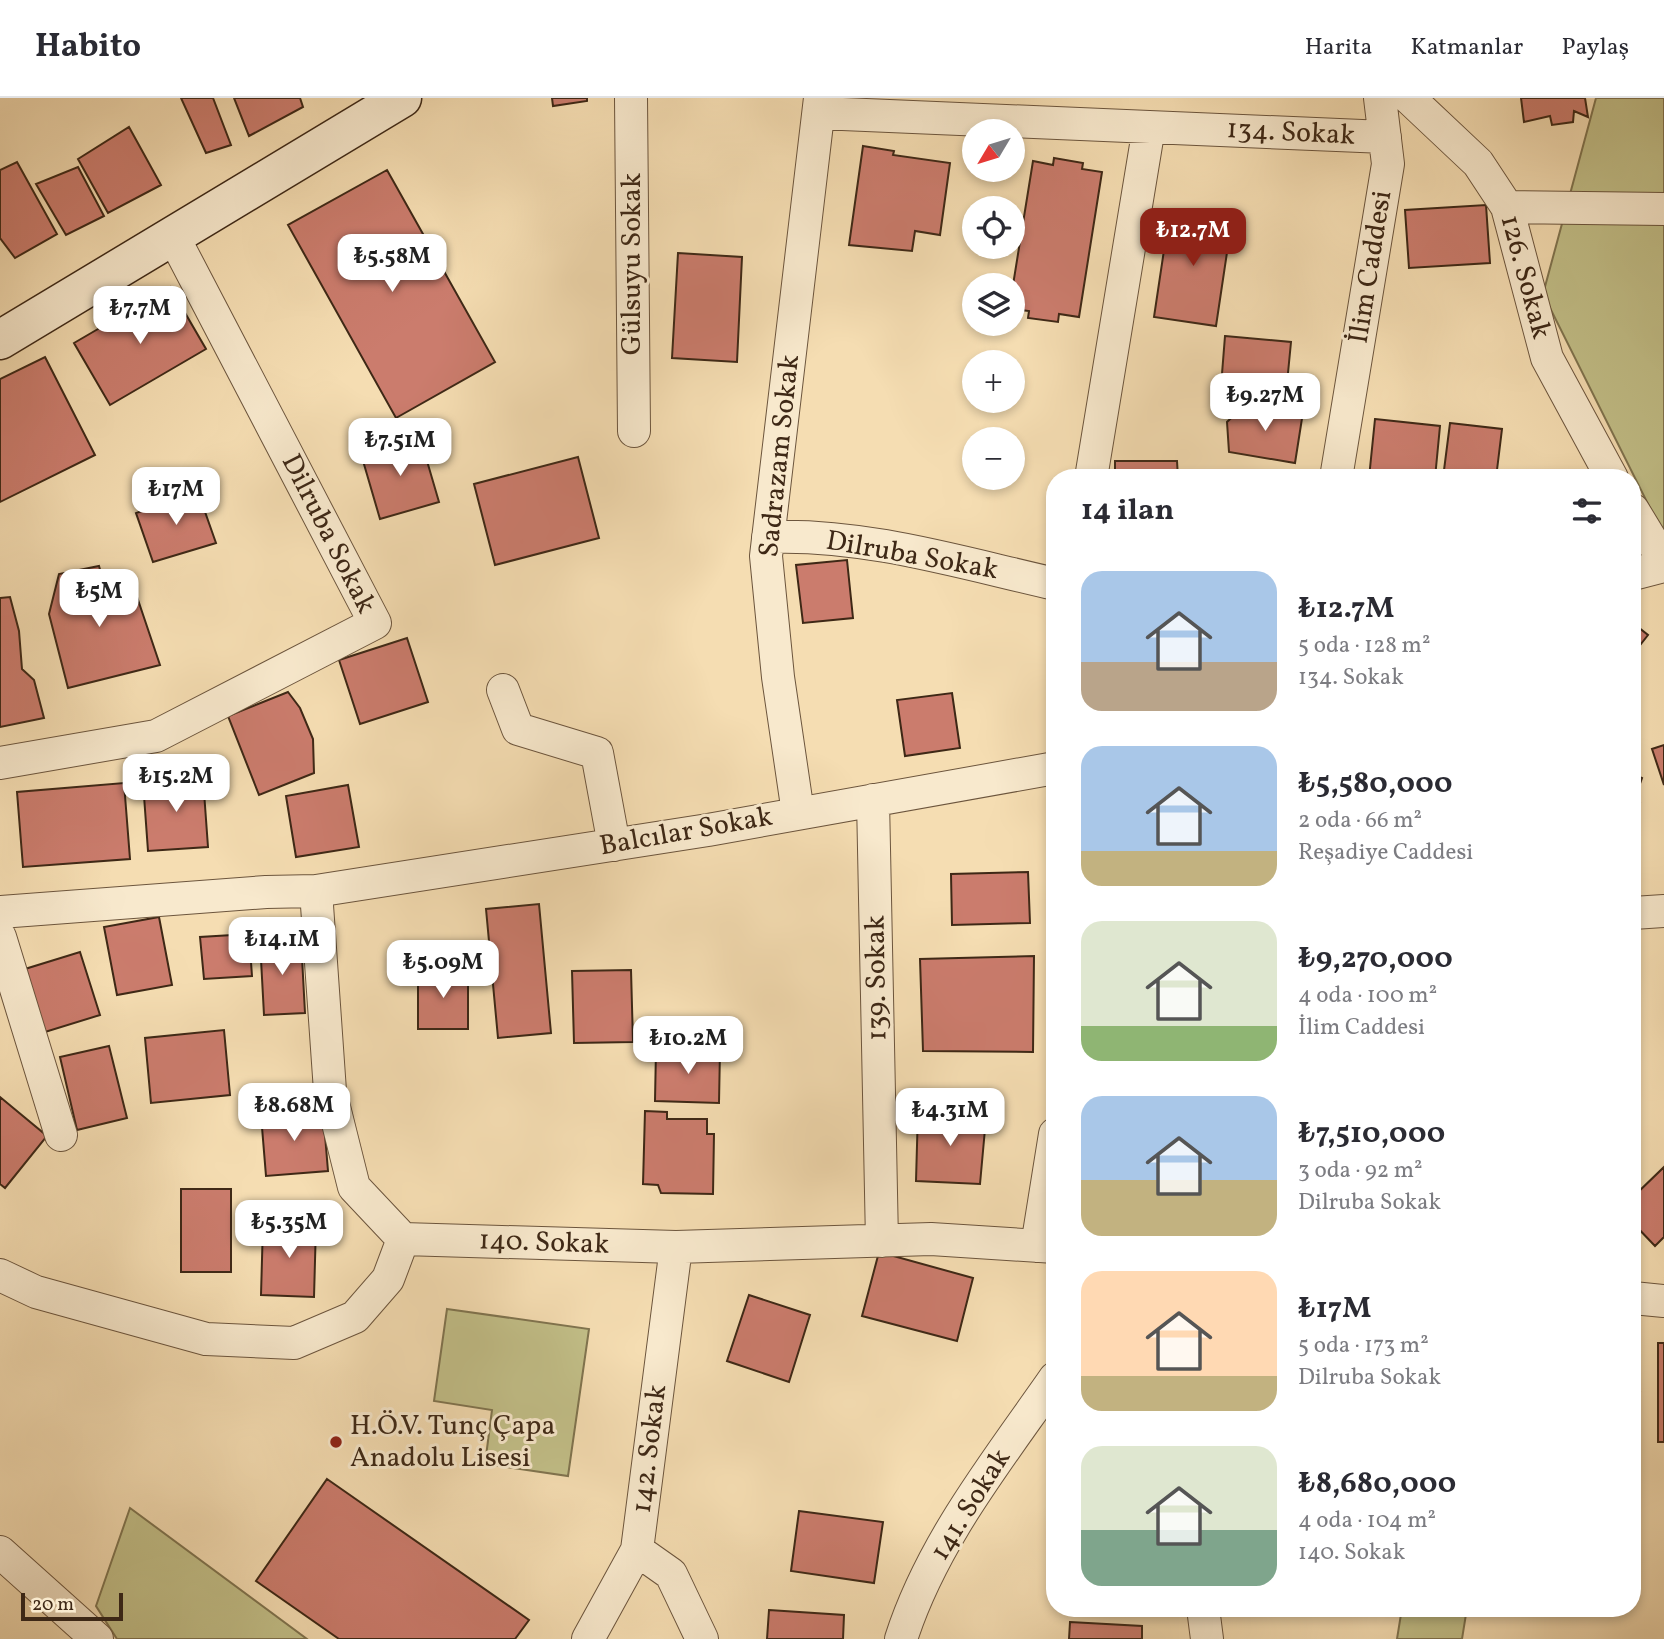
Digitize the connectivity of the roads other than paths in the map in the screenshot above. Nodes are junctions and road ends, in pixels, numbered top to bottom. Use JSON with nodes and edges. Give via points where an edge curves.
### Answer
{"nodes":[{"id":1,"x":402,"y":98,"type":"edge"},
{"id":2,"x":631,"y":98,"type":"edge"},
{"id":3,"x":1380,"y":98,"type":"edge"},
{"id":4,"x":1409,"y":98,"type":"edge"},
{"id":5,"x":820,"y":106,"type":"edge"},
{"id":6,"x":1149,"y":127,"type":"junction"},
{"id":7,"x":1385,"y":137,"type":"junction"},
{"id":8,"x":1507,"y":207,"type":"junction"},
{"id":9,"x":1664,"y":209,"type":"edge"},
{"id":10,"x":173,"y":236,"type":"junction"},
{"id":11,"x":0,"y":340,"type":"edge"},
{"id":12,"x":634,"y":431,"type":"dead end"},
{"id":13,"x":1092,"y":469,"type":"edge"},
{"id":14,"x":1337,"y":469,"type":"edge"},
{"id":15,"x":1607,"y":469,"type":"edge"},
{"id":16,"x":1641,"y":524,"type":"edge"},
{"id":17,"x":768,"y":537,"type":"junction"},
{"id":18,"x":1664,"y":563,"type":"edge"},
{"id":19,"x":1641,"y":571,"type":"edge"},
{"id":20,"x":1046,"y":582,"type":"edge"},
{"id":21,"x":503,"y":690,"type":"dead end"},
{"id":22,"x":0,"y":763,"type":"edge"},
{"id":23,"x":1046,"y":770,"type":"edge"},
{"id":24,"x":873,"y":800,"type":"junction"},
{"id":25,"x":798,"y":813,"type":"junction"},
{"id":26,"x":614,"y":845,"type":"junction"},
{"id":27,"x":316,"y":891,"type":"junction"},
{"id":28,"x":1664,"y":911,"type":"edge"},
{"id":29,"x":0,"y":912,"type":"edge"},
{"id":30,"x":1641,"y":912,"type":"edge"},
{"id":31,"x":0,"y":937,"type":"edge"},
{"id":32,"x":61,"y":1135,"type":"dead end"},
{"id":33,"x":403,"y":1239,"type":"junction"},
{"id":34,"x":882,"y":1241,"type":"junction"},
{"id":35,"x":676,"y":1247,"type":"junction"},
{"id":36,"x":1046,"y":1247,"type":"edge"},
{"id":37,"x":0,"y":1275,"type":"edge"},
{"id":38,"x":1641,"y":1299,"type":"edge"},
{"id":39,"x":1664,"y":1301,"type":"edge"},
{"id":40,"x":1046,"y":1391,"type":"edge"},
{"id":41,"x":637,"y":1550,"type":"junction"},
{"id":42,"x":0,"y":1552,"type":"edge"},
{"id":43,"x":1204,"y":1617,"type":"edge"},
{"id":44,"x":97,"y":1639,"type":"edge"},
{"id":45,"x":588,"y":1639,"type":"edge"},
{"id":46,"x":702,"y":1639,"type":"edge"},
{"id":47,"x":901,"y":1639,"type":"edge"},
{"id":48,"x":1207,"y":1639,"type":"edge"}],
"edges":[{"from":1,"to":10,"type":"main road"},
{"from":2,"to":12,"type":"street","name":"Gülsuyu Sokak"},
{"from":3,"to":7,"type":"street","name":"İlim Caddesi"},
{"from":4,"to":8,"type":"street","name":"126. Sokak","via":[[1478,163]]},
{"from":5,"to":6,"type":"street","name":"134. Sokak"},
{"from":5,"to":17,"type":"street","name":"Sadrazam Sokak"},
{"from":6,"to":7,"type":"street","name":"134. Sokak"},
{"from":6,"to":13,"type":"street"},
{"from":7,"to":14,"type":"street","name":"İlim Caddesi","via":[[1388,164]]},
{"from":8,"to":9,"type":"street"},
{"from":8,"to":15,"type":"street","name":"126. Sokak","via":[[1547,358]]},
{"from":10,"to":11,"type":"main road"},
{"from":10,"to":22,"type":"street","name":"Dilruba Sokak","via":[[375,622],[156,736]]},
{"from":16,"to":18,"type":"street"},
{"from":17,"to":20,"type":"street","name":"Dilruba Sokak","via":[[794,536],[901,550]]},
{"from":17,"to":25,"type":"street","name":"Sadrazam Sokak","via":[[778,677]]},
{"from":18,"to":19,"type":"street"},
{"from":21,"to":26,"type":"street","via":[[518,729],[597,753]]},
{"from":23,"to":24,"type":"street","name":"Balcılar Sokak"},
{"from":24,"to":25,"type":"street","name":"Balcılar Sokak"},
{"from":24,"to":34,"type":"street","name":"139. Sokak"},
{"from":25,"to":26,"type":"street","name":"Balcılar Sokak"},
{"from":26,"to":27,"type":"street","name":"Balcılar Sokak"},
{"from":27,"to":29,"type":"street","name":"Balcılar Sokak"},
{"from":27,"to":33,"type":"street","via":[[333,1103],[354,1187]]},
{"from":28,"to":30,"type":"street"},
{"from":31,"to":32,"type":"street"},
{"from":33,"to":35,"type":"street","name":"140. Sokak"},
{"from":33,"to":37,"type":"street","via":[[388,1279],[355,1317],[294,1343],[206,1339],[36,1292]]},
{"from":34,"to":35,"type":"street","name":"140. Sokak"},
{"from":34,"to":36,"type":"street","name":"140. Sokak","via":[[931,1239]]},
{"from":35,"to":41,"type":"street","name":"142. Sokak"},
{"from":38,"to":39,"type":"street"},
{"from":40,"to":47,"type":"street","name":"141. Sokak","via":[[948,1536]]},
{"from":41,"to":45,"type":"street","name":"142. Sokak"},
{"from":41,"to":46,"type":"street","via":[[661,1564],[675,1580]]},
{"from":42,"to":44,"type":"street"},
{"from":43,"to":48,"type":"street"}]}
